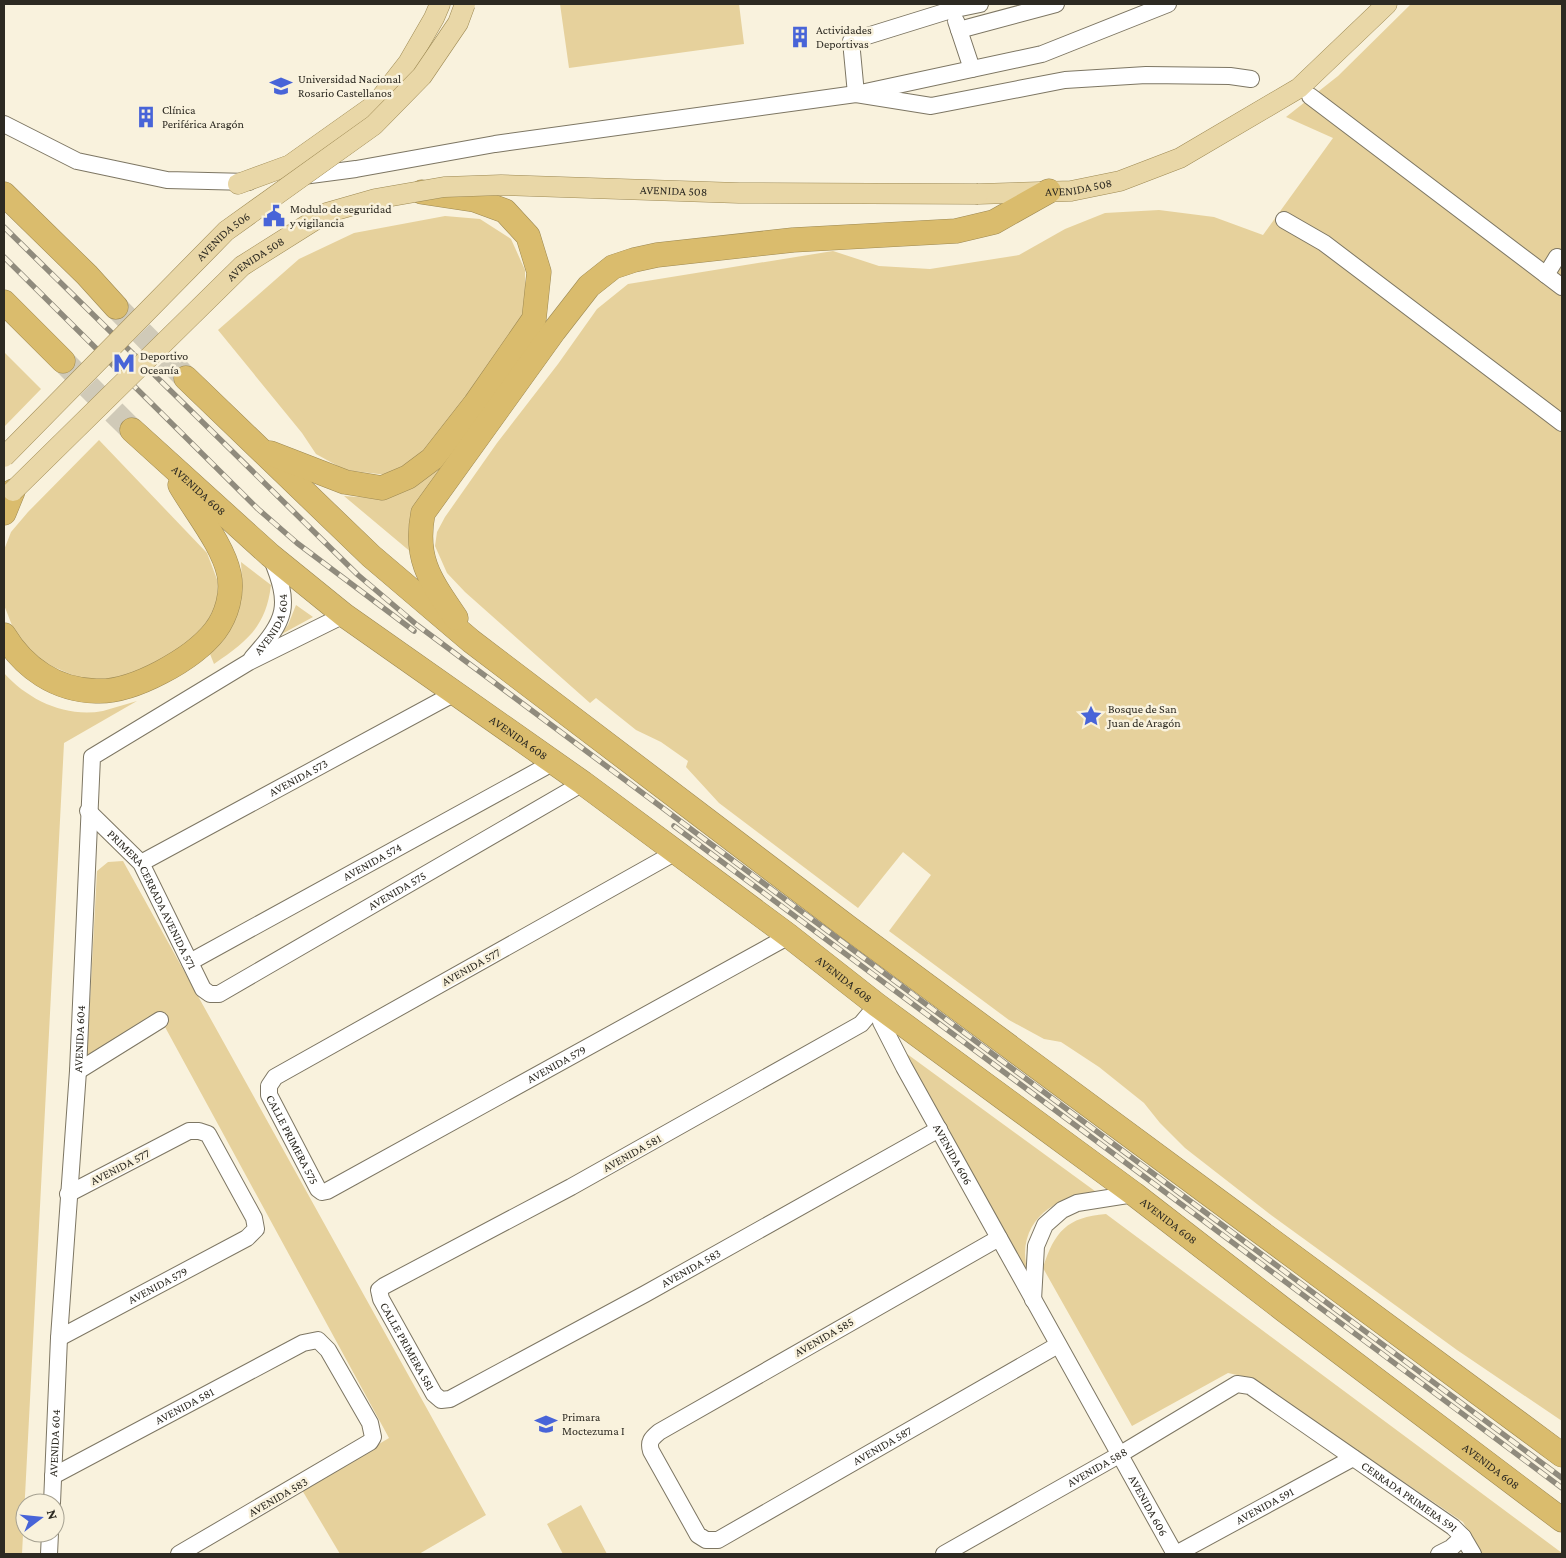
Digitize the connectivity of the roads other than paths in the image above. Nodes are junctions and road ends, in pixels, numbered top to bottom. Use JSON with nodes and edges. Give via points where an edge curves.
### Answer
{"nodes":[{"id":1,"x":440,"y":4,"type":"edge"},
{"id":2,"x":465,"y":4,"type":"edge"},
{"id":3,"x":980,"y":4,"type":"edge"},
{"id":4,"x":1056,"y":4,"type":"edge"},
{"id":5,"x":1168,"y":4,"type":"edge"},
{"id":6,"x":1387,"y":4,"type":"edge"},
{"id":7,"x":951,"y":10,"type":"junction"},
{"id":8,"x":959,"y":30,"type":"junction"},
{"id":9,"x":972,"y":69,"type":"junction"},
{"id":10,"x":1251,"y":79,"type":"dead end"},
{"id":11,"x":1305,"y":92,"type":"junction"},
{"id":12,"x":856,"y":94,"type":"junction"},
{"id":13,"x":4,"y":124,"type":"edge"},
{"id":14,"x":238,"y":184,"type":"junction"},
{"id":15,"x":420,"y":192,"type":"junction"},
{"id":16,"x":1049,"y":192,"type":"junction"},
{"id":17,"x":4,"y":194,"type":"edge"},
{"id":18,"x":1284,"y":220,"type":"dead end"},
{"id":19,"x":1557,"y":257,"type":"dead end"},
{"id":20,"x":1546,"y":275,"type":"junction"},
{"id":21,"x":1562,"y":287,"type":"edge"},
{"id":22,"x":4,"y":302,"type":"edge"},
{"id":23,"x":116,"y":306,"type":"tunnel mouth"},
{"id":24,"x":63,"y":361,"type":"tunnel mouth"},
{"id":25,"x":186,"y":378,"type":"tunnel mouth"},
{"id":26,"x":1562,"y":423,"type":"edge"},
{"id":27,"x":132,"y":430,"type":"tunnel mouth"},
{"id":28,"x":258,"y":448,"type":"junction"},
{"id":29,"x":4,"y":457,"type":"edge"},
{"id":30,"x":167,"y":464,"type":"junction"},
{"id":31,"x":8,"y":496,"type":"edge"},
{"id":32,"x":4,"y":513,"type":"edge"},
{"id":33,"x":270,"y":555,"type":"junction"},
{"id":34,"x":344,"y":615,"type":"junction"},
{"id":35,"x":4,"y":635,"type":"edge"},
{"id":36,"x":471,"y":640,"type":"junction"},
{"id":37,"x":249,"y":662,"type":"junction"},
{"id":38,"x":455,"y":693,"type":"junction"},
{"id":39,"x":554,"y":762,"type":"junction"},
{"id":40,"x":583,"y":783,"type":"junction"},
{"id":41,"x":88,"y":811,"type":"junction"},
{"id":42,"x":676,"y":852,"type":"junction"},
{"id":43,"x":141,"y":863,"type":"junction"},
{"id":44,"x":789,"y":936,"type":"junction"},
{"id":45,"x":190,"y":962,"type":"junction"},
{"id":46,"x":210,"y":994,"type":"joint"},
{"id":47,"x":877,"y":1005,"type":"junction"},
{"id":48,"x":160,"y":1020,"type":"dead end"},
{"id":49,"x":78,"y":1071,"type":"junction"},
{"id":50,"x":269,"y":1086,"type":"joint"},
{"id":51,"x":939,"y":1130,"type":"junction"},
{"id":52,"x":322,"y":1192,"type":"joint"},
{"id":53,"x":68,"y":1194,"type":"junction"},
{"id":54,"x":1134,"y":1194,"type":"junction"},
{"id":55,"x":256,"y":1229,"type":"joint"},
{"id":56,"x":999,"y":1238,"type":"junction"},
{"id":57,"x":379,"y":1290,"type":"joint"},
{"id":58,"x":1033,"y":1300,"type":"junction"},
{"id":59,"x":59,"y":1338,"type":"junction"},
{"id":60,"x":1058,"y":1345,"type":"junction"},
{"id":61,"x":1250,"y":1386,"type":"joint"},
{"id":62,"x":441,"y":1400,"type":"joint"},
{"id":63,"x":373,"y":1437,"type":"joint"},
{"id":64,"x":1119,"y":1455,"type":"junction"},
{"id":65,"x":1562,"y":1455,"type":"edge"},
{"id":66,"x":1353,"y":1458,"type":"junction"},
{"id":67,"x":53,"y":1476,"type":"junction"},
{"id":68,"x":52,"y":1493,"type":"edge"},
{"id":69,"x":1562,"y":1520,"type":"edge"},
{"id":70,"x":1463,"y":1537,"type":"junction"},
{"id":71,"x":706,"y":1540,"type":"joint"},
{"id":72,"x":179,"y":1554,"type":"edge"},
{"id":73,"x":944,"y":1554,"type":"edge"},
{"id":74,"x":1176,"y":1554,"type":"edge"},
{"id":75,"x":1439,"y":1554,"type":"edge"},
{"id":76,"x":1473,"y":1554,"type":"edge"}],
"edges":[{"from":1,"to":14,"type":"main road","via":[[408,63],[376,104],[290,165]]},
{"from":2,"to":29,"type":"main road","name":"AVENIDA 506","bridge":true,"via":[[458,23],[422,76],[380,118],[226,231]]},
{"from":3,"to":7,"type":"street"},
{"from":4,"to":8,"type":"street"},
{"from":5,"to":9,"type":"street","via":[[1042,54]]},
{"from":6,"to":11,"type":"main road","name":"AVENIDA 508"},
{"from":7,"to":8,"type":"street"},
{"from":7,"to":12,"type":"street","via":[[850,41]]},
{"from":8,"to":9,"type":"street"},
{"from":9,"to":12,"type":"street"},
{"from":10,"to":12,"type":"street","via":[[1146,76],[1065,80],[931,106]]},
{"from":11,"to":16,"type":"main road","name":"AVENIDA 508","via":[[1180,158],[1120,181]]},
{"from":11,"to":20,"type":"street"},
{"from":12,"to":14,"type":"street","via":[[495,144],[356,169]]},
{"from":13,"to":14,"type":"street","via":[[77,161],[167,180]]},
{"from":15,"to":16,"type":"main road","name":"AVENIDA 508","bridge":true,"via":[[444,187],[501,185],[739,193]]},
{"from":15,"to":28,"type":"highway","via":[[475,200],[505,211],[528,236],[539,272],[534,320],[432,459],[408,477],[382,488],[345,482]]},
{"from":15,"to":31,"type":"main road","name":"AVENIDA 508","bridge":true,"via":[[375,199],[326,213],[242,266]]},
{"from":16,"to":36,"type":"highway","via":[[994,222],[956,231],[793,240],[657,255],[613,267],[589,286],[554,331],[423,514],[420,550],[427,575]]},
{"from":17,"to":23,"type":"highway"},
{"from":18,"to":26,"type":"street","via":[[1324,243]]},
{"from":19,"to":20,"type":"street"},
{"from":20,"to":21,"type":"street"},
{"from":22,"to":24,"type":"highway"},
{"from":25,"to":28,"type":"highway"},
{"from":27,"to":30,"type":"highway","name":"AVENIDA 608"},
{"from":28,"to":36,"type":"highway","via":[[371,556]]},
{"from":30,"to":33,"type":"highway","name":"AVENIDA 608"},
{"from":30,"to":35,"type":"highway","via":[[225,559],[229,575],[230,595],[225,613],[216,630],[201,646],[156,675],[128,686],[97,692],[50,681],[29,667]]},
{"from":31,"to":32,"type":"highway"},
{"from":33,"to":34,"type":"highway","name":"AVENIDA 608"},
{"from":33,"to":37,"type":"street","name":"AVENIDA 604","via":[[281,583],[283,613],[269,639]]},
{"from":34,"to":37,"type":"street","name":"AVENIDA 604"},
{"from":34,"to":38,"type":"highway","name":"AVENIDA 608"},
{"from":36,"to":65,"type":"highway","via":[[849,928]]},
{"from":37,"to":41,"type":"street","name":"AVENIDA 604","via":[[92,757]]},
{"from":38,"to":39,"type":"highway","name":"AVENIDA 608"},
{"from":38,"to":43,"type":"street","name":"AVENIDA 573"},
{"from":39,"to":40,"type":"highway","name":"AVENIDA 608"},
{"from":39,"to":45,"type":"street","name":"AVENIDA 574"},
{"from":40,"to":42,"type":"highway","name":"AVENIDA 608"},
{"from":40,"to":46,"type":"street","name":"AVENIDA 575","via":[[219,994]]},
{"from":41,"to":43,"type":"street","name":"PRIMERA CERRADA AVENIDA 571"},
{"from":41,"to":49,"type":"street","name":"AVENIDA 604"},
{"from":42,"to":44,"type":"highway","name":"AVENIDA 608"},
{"from":42,"to":50,"type":"street","name":"AVENIDA 577","via":[[275,1078]]},
{"from":43,"to":45,"type":"street","name":"PRIMERA CERRADA AVENIDA 571"},
{"from":44,"to":47,"type":"highway","name":"AVENIDA 608"},
{"from":44,"to":52,"type":"street","name":"AVENIDA 579"},
{"from":45,"to":46,"type":"street","name":"PRIMERA CERRADA AVENIDA 571","via":[[203,989]]},
{"from":47,"to":51,"type":"street","name":"AVENIDA 606","via":[[881,1022]]},
{"from":47,"to":54,"type":"highway","name":"AVENIDA 608"},
{"from":47,"to":57,"type":"street","name":"AVENIDA 581","via":[[861,1024],[571,1187]]},
{"from":48,"to":49,"type":"street"},
{"from":49,"to":53,"type":"street","name":"AVENIDA 604"},
{"from":50,"to":52,"type":"street","name":"CALLE PRIMERA 575","via":[[268,1096]]},
{"from":51,"to":56,"type":"street","name":"AVENIDA 606"},
{"from":51,"to":62,"type":"street","name":"AVENIDA 583","via":[[645,1294],[450,1399]]},
{"from":53,"to":55,"type":"street","name":"AVENIDA 577","via":[[189,1131],[199,1131],[208,1134],[254,1218]]},
{"from":53,"to":59,"type":"street","name":"AVENIDA 604"},
{"from":54,"to":58,"type":"street","via":[[1077,1203],[1062,1210],[1045,1225],[1036,1246]]},
{"from":54,"to":69,"type":"highway","name":"AVENIDA 608"},
{"from":55,"to":59,"type":"street","name":"AVENIDA 579","via":[[247,1238]]},
{"from":56,"to":58,"type":"street","name":"AVENIDA 606"},
{"from":56,"to":71,"type":"street","name":"AVENIDA 585","via":[[651,1439],[651,1451],[698,1536]]},
{"from":57,"to":62,"type":"street","name":"CALLE PRIMERA 581","via":[[434,1394]]},
{"from":58,"to":60,"type":"street","name":"AVENIDA 606"},
{"from":59,"to":67,"type":"street","name":"AVENIDA 604"},
{"from":60,"to":64,"type":"street","name":"AVENIDA 606"},
{"from":60,"to":71,"type":"street","name":"AVENIDA 587","via":[[718,1540]]},
{"from":61,"to":64,"type":"street","name":"AVENIDA 588","via":[[1237,1384]]},
{"from":61,"to":66,"type":"street","name":"CERRADA PRIMERA 591"},
{"from":63,"to":67,"type":"street","name":"AVENIDA 581","via":[[370,1423],[328,1350],[318,1340],[303,1343]]},
{"from":63,"to":72,"type":"street","name":"AVENIDA 583","via":[[365,1446]]},
{"from":64,"to":73,"type":"street","name":"AVENIDA 588"},
{"from":64,"to":74,"type":"street","name":"AVENIDA 606"},
{"from":66,"to":70,"type":"street","name":"CERRADA PRIMERA 591"},
{"from":66,"to":74,"type":"street","name":"AVENIDA 591"},
{"from":67,"to":68,"type":"street","name":"AVENIDA 604"},
{"from":70,"to":75,"type":"street","via":[[1452,1548]]},
{"from":70,"to":76,"type":"street","name":"CERRADA PRIMERA 591"}]}
